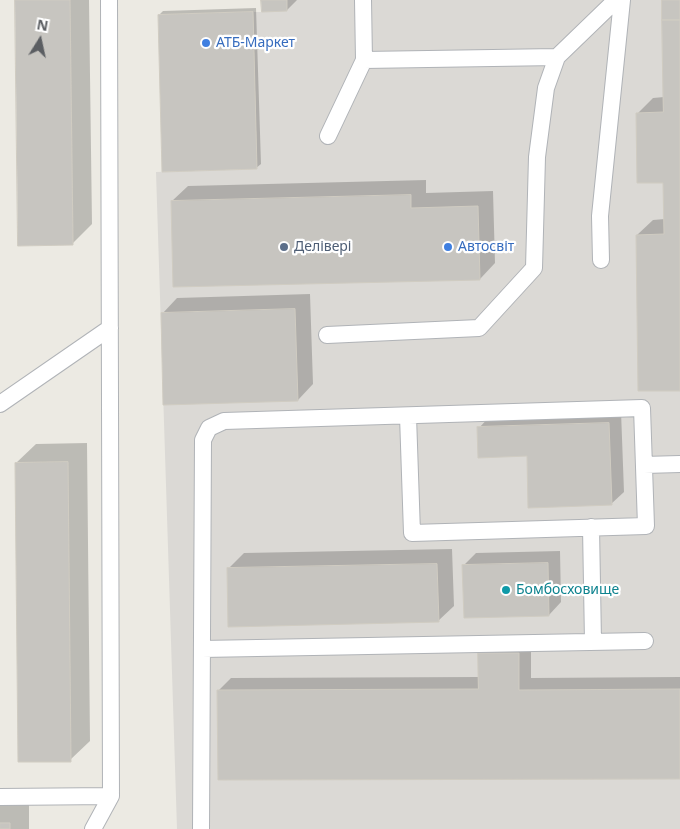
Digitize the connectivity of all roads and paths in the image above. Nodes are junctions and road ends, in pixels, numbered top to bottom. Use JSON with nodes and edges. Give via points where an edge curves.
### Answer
{"nodes":[{"id":1,"x":110,"y":0,"type":"edge"},
{"id":2,"x":363,"y":0,"type":"edge"},
{"id":3,"x":616,"y":0,"type":"edge"},
{"id":4,"x":622,"y":0,"type":"edge"},
{"id":5,"x":557,"y":57,"type":"junction"},
{"id":6,"x":364,"y":60,"type":"junction"},
{"id":7,"x":328,"y":136,"type":"dead end"},
{"id":8,"x":601,"y":260,"type":"dead end"},
{"id":9,"x":110,"y":328,"type":"junction"},
{"id":10,"x":326,"y":334,"type":"dead end"},
{"id":11,"x":0,"y":404,"type":"edge"},
{"id":12,"x":408,"y":416,"type":"junction"},
{"id":13,"x":680,"y":464,"type":"edge"},
{"id":14,"x":644,"y":465,"type":"junction"},
{"id":15,"x":591,"y":527,"type":"junction"},
{"id":16,"x":645,"y":641,"type":"dead end"},
{"id":17,"x":593,"y":642,"type":"junction"},
{"id":18,"x":202,"y":649,"type":"junction"},
{"id":19,"x":111,"y":796,"type":"junction"},
{"id":20,"x":0,"y":798,"type":"edge"},
{"id":21,"x":93,"y":829,"type":"edge"},
{"id":22,"x":201,"y":829,"type":"edge"}],
"edges":[{"from":1,"to":9,"type":"lane"},
{"from":2,"to":6,"type":"lane"},
{"from":3,"to":5,"type":"lane"},
{"from":4,"to":8,"type":"lane","via":[[600,216]]},
{"from":5,"to":6,"type":"lane"},
{"from":5,"to":10,"type":"lane","via":[[546,88],[537,157],[534,268],[480,328]]},
{"from":6,"to":7,"type":"lane"},
{"from":9,"to":11,"type":"lane"},
{"from":9,"to":19,"type":"lane"},
{"from":12,"to":14,"type":"lane","via":[[642,408]]},
{"from":12,"to":15,"type":"lane","via":[[412,532]]},
{"from":12,"to":18,"type":"lane","via":[[224,421],[209,428],[203,440]]},
{"from":13,"to":14,"type":"lane"},
{"from":14,"to":15,"type":"lane","via":[[646,526]]},
{"from":15,"to":17,"type":"lane"},
{"from":16,"to":17,"type":"lane"},
{"from":17,"to":18,"type":"lane"},
{"from":18,"to":22,"type":"lane"},
{"from":19,"to":20,"type":"lane"},
{"from":19,"to":21,"type":"lane"}]}
